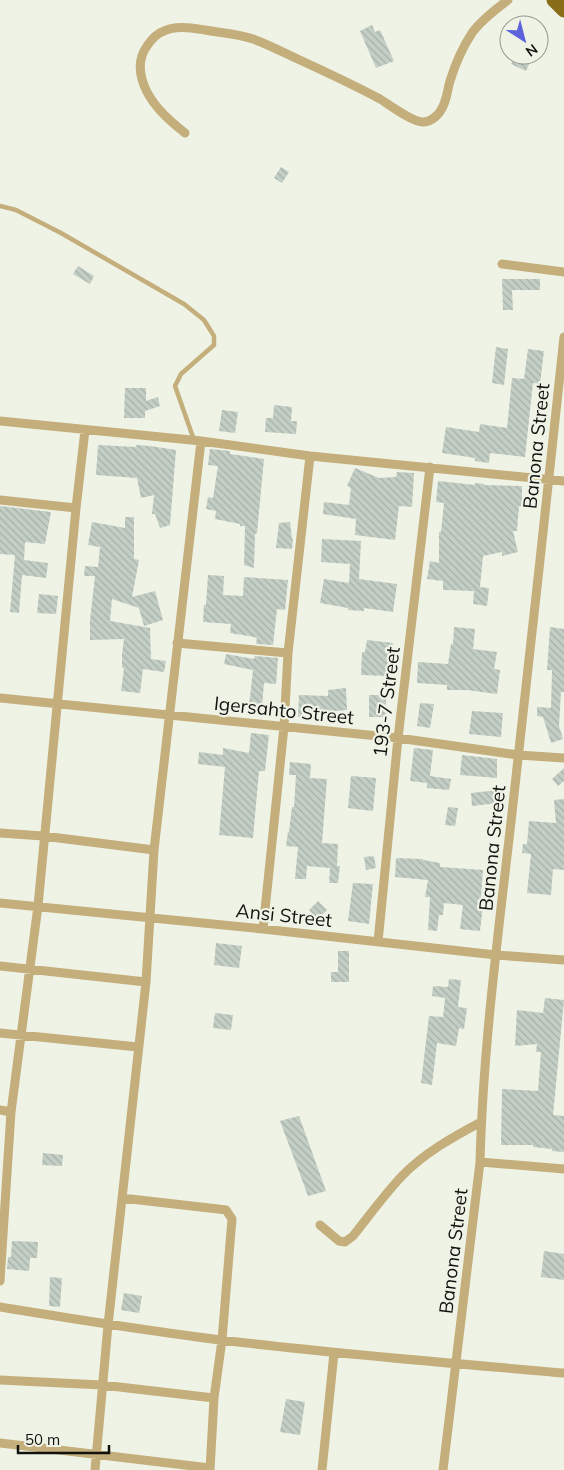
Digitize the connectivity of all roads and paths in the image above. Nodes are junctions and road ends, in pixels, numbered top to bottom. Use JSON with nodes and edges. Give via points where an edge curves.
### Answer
{"nodes":[{"id":1,"x":508,"y":0,"type":"edge"},
{"id":2,"x":554,"y":0,"type":"edge"},
{"id":3,"x":564,"y":10,"type":"edge"},
{"id":4,"x":185,"y":133,"type":"dead end"},
{"id":5,"x":0,"y":206,"type":"edge"},
{"id":6,"x":502,"y":264,"type":"dead end"},
{"id":7,"x":564,"y":272,"type":"edge"},
{"id":8,"x":564,"y":337,"type":"edge"},
{"id":9,"x":0,"y":421,"type":"edge"},
{"id":10,"x":85,"y":430,"type":"junction"},
{"id":11,"x":197,"y":440,"type":"junction"},
{"id":12,"x":310,"y":456,"type":"junction"},
{"id":13,"x":430,"y":467,"type":"junction"},
{"id":14,"x":549,"y":480,"type":"junction"},
{"id":15,"x":564,"y":481,"type":"edge"},
{"id":16,"x":0,"y":500,"type":"edge"},
{"id":17,"x":76,"y":508,"type":"junction"},
{"id":18,"x":177,"y":643,"type":"junction"},
{"id":19,"x":288,"y":653,"type":"junction"},
{"id":20,"x":0,"y":698,"type":"edge"},
{"id":21,"x":58,"y":704,"type":"junction"},
{"id":22,"x":169,"y":715,"type":"junction"},
{"id":23,"x":284,"y":727,"type":"junction"},
{"id":24,"x":398,"y":738,"type":"junction"},
{"id":25,"x":518,"y":755,"type":"junction"},
{"id":26,"x":564,"y":758,"type":"edge"},
{"id":27,"x":0,"y":833,"type":"edge"},
{"id":28,"x":43,"y":836,"type":"junction"},
{"id":29,"x":154,"y":850,"type":"junction"},
{"id":30,"x":0,"y":903,"type":"edge"},
{"id":31,"x":38,"y":906,"type":"junction"},
{"id":32,"x":149,"y":917,"type":"junction"},
{"id":33,"x":263,"y":929,"type":"junction"},
{"id":34,"x":378,"y":942,"type":"junction"},
{"id":35,"x":496,"y":955,"type":"junction"},
{"id":36,"x":564,"y":960,"type":"edge"},
{"id":37,"x":0,"y":966,"type":"edge"},
{"id":38,"x":30,"y":968,"type":"junction"},
{"id":39,"x":146,"y":982,"type":"junction"},
{"id":40,"x":0,"y":1033,"type":"edge"},
{"id":41,"x":21,"y":1035,"type":"junction"},
{"id":42,"x":138,"y":1047,"type":"junction"},
{"id":43,"x":0,"y":1110,"type":"edge"},
{"id":44,"x":11,"y":1112,"type":"junction"},
{"id":45,"x":481,"y":1122,"type":"junction"},
{"id":46,"x":480,"y":1162,"type":"junction"},
{"id":47,"x":564,"y":1169,"type":"edge"},
{"id":48,"x":122,"y":1198,"type":"junction"},
{"id":49,"x":320,"y":1225,"type":"dead end"},
{"id":50,"x":0,"y":1281,"type":"edge"},
{"id":51,"x":0,"y":1307,"type":"edge"},
{"id":52,"x":108,"y":1325,"type":"junction"},
{"id":53,"x":222,"y":1340,"type":"junction"},
{"id":54,"x":334,"y":1352,"type":"junction"},
{"id":55,"x":456,"y":1363,"type":"junction"},
{"id":56,"x":564,"y":1373,"type":"edge"},
{"id":57,"x":0,"y":1380,"type":"edge"},
{"id":58,"x":102,"y":1385,"type":"junction"},
{"id":59,"x":214,"y":1398,"type":"junction"},
{"id":60,"x":0,"y":1444,"type":"edge"},
{"id":61,"x":97,"y":1455,"type":"junction"},
{"id":62,"x":210,"y":1469,"type":"edge"},
{"id":63,"x":95,"y":1470,"type":"edge"},
{"id":64,"x":322,"y":1470,"type":"edge"},
{"id":65,"x":443,"y":1470,"type":"edge"}],
"edges":[{"from":1,"to":4,"type":"street","via":[[473,31],[458,60],[446,101],[440,112],[424,122],[406,116],[334,75],[252,39],[197,28],[177,27],[164,31],[151,40],[144,51],[141,74],[153,103]]},
{"from":2,"to":3,"type":"highway"},
{"from":5,"to":11,"type":"lane","via":[[16,210],[61,233],[184,304],[204,320],[214,336],[214,345],[181,374],[175,386]]},
{"from":6,"to":7,"type":"street"},
{"from":8,"to":14,"type":"street","name":"Banona Street"},
{"from":9,"to":10,"type":"street"},
{"from":10,"to":11,"type":"street"},
{"from":10,"to":17,"type":"street"},
{"from":11,"to":12,"type":"street"},
{"from":11,"to":18,"type":"street"},
{"from":12,"to":13,"type":"street"},
{"from":12,"to":19,"type":"street"},
{"from":13,"to":14,"type":"street"},
{"from":13,"to":24,"type":"street","name":"193-7 Street"},
{"from":14,"to":15,"type":"street"},
{"from":14,"to":25,"type":"street","name":"Banona Street"},
{"from":16,"to":17,"type":"street"},
{"from":17,"to":21,"type":"street"},
{"from":18,"to":19,"type":"street"},
{"from":18,"to":22,"type":"street"},
{"from":19,"to":23,"type":"street"},
{"from":20,"to":21,"type":"street","name":"Igersahto Street"},
{"from":21,"to":22,"type":"street","name":"Igersahto Street"},
{"from":21,"to":28,"type":"street"},
{"from":22,"to":23,"type":"street","name":"Igersahto Street"},
{"from":22,"to":29,"type":"street"},
{"from":23,"to":24,"type":"street","name":"Igersahto Street"},
{"from":23,"to":33,"type":"street"},
{"from":24,"to":25,"type":"street","name":"Igersahto Street"},
{"from":24,"to":34,"type":"street","name":"193-7 Street"},
{"from":25,"to":26,"type":"street","name":"Igersahto Street"},
{"from":25,"to":35,"type":"street","name":"Banona Street"},
{"from":27,"to":28,"type":"street"},
{"from":28,"to":29,"type":"street"},
{"from":28,"to":31,"type":"street"},
{"from":29,"to":32,"type":"street"},
{"from":30,"to":31,"type":"street","name":"Ansi Street"},
{"from":31,"to":32,"type":"street","name":"Ansi Street"},
{"from":31,"to":38,"type":"street"},
{"from":32,"to":33,"type":"street","name":"Ansi Street"},
{"from":32,"to":39,"type":"street"},
{"from":33,"to":34,"type":"street","name":"Ansi Street"},
{"from":34,"to":35,"type":"street","name":"Ansi Street"},
{"from":35,"to":36,"type":"street","name":"Ansi Street"},
{"from":35,"to":45,"type":"street","name":"Banona Street"},
{"from":37,"to":38,"type":"street"},
{"from":38,"to":39,"type":"street"},
{"from":38,"to":41,"type":"street"},
{"from":39,"to":42,"type":"street"},
{"from":40,"to":41,"type":"street"},
{"from":41,"to":42,"type":"street"},
{"from":41,"to":44,"type":"street"},
{"from":42,"to":48,"type":"street"},
{"from":43,"to":44,"type":"street"},
{"from":44,"to":50,"type":"street"},
{"from":45,"to":46,"type":"street","name":"Banona Street"},
{"from":45,"to":49,"type":"street","via":[[454,1136],[402,1176],[345,1242],[338,1241]]},
{"from":46,"to":47,"type":"street"},
{"from":46,"to":55,"type":"street","name":"Banona Street"},
{"from":48,"to":52,"type":"street"},
{"from":48,"to":53,"type":"street","via":[[226,1210],[230,1214]]},
{"from":51,"to":52,"type":"street"},
{"from":52,"to":53,"type":"street"},
{"from":52,"to":58,"type":"street"},
{"from":53,"to":54,"type":"street"},
{"from":53,"to":59,"type":"street"},
{"from":54,"to":55,"type":"street"},
{"from":54,"to":64,"type":"street"},
{"from":55,"to":56,"type":"street"},
{"from":55,"to":65,"type":"street","name":"Banona Street"},
{"from":57,"to":58,"type":"street"},
{"from":58,"to":59,"type":"street"},
{"from":58,"to":61,"type":"street"},
{"from":59,"to":62,"type":"street"},
{"from":60,"to":61,"type":"street"},
{"from":61,"to":62,"type":"street"},
{"from":61,"to":63,"type":"street"}]}
